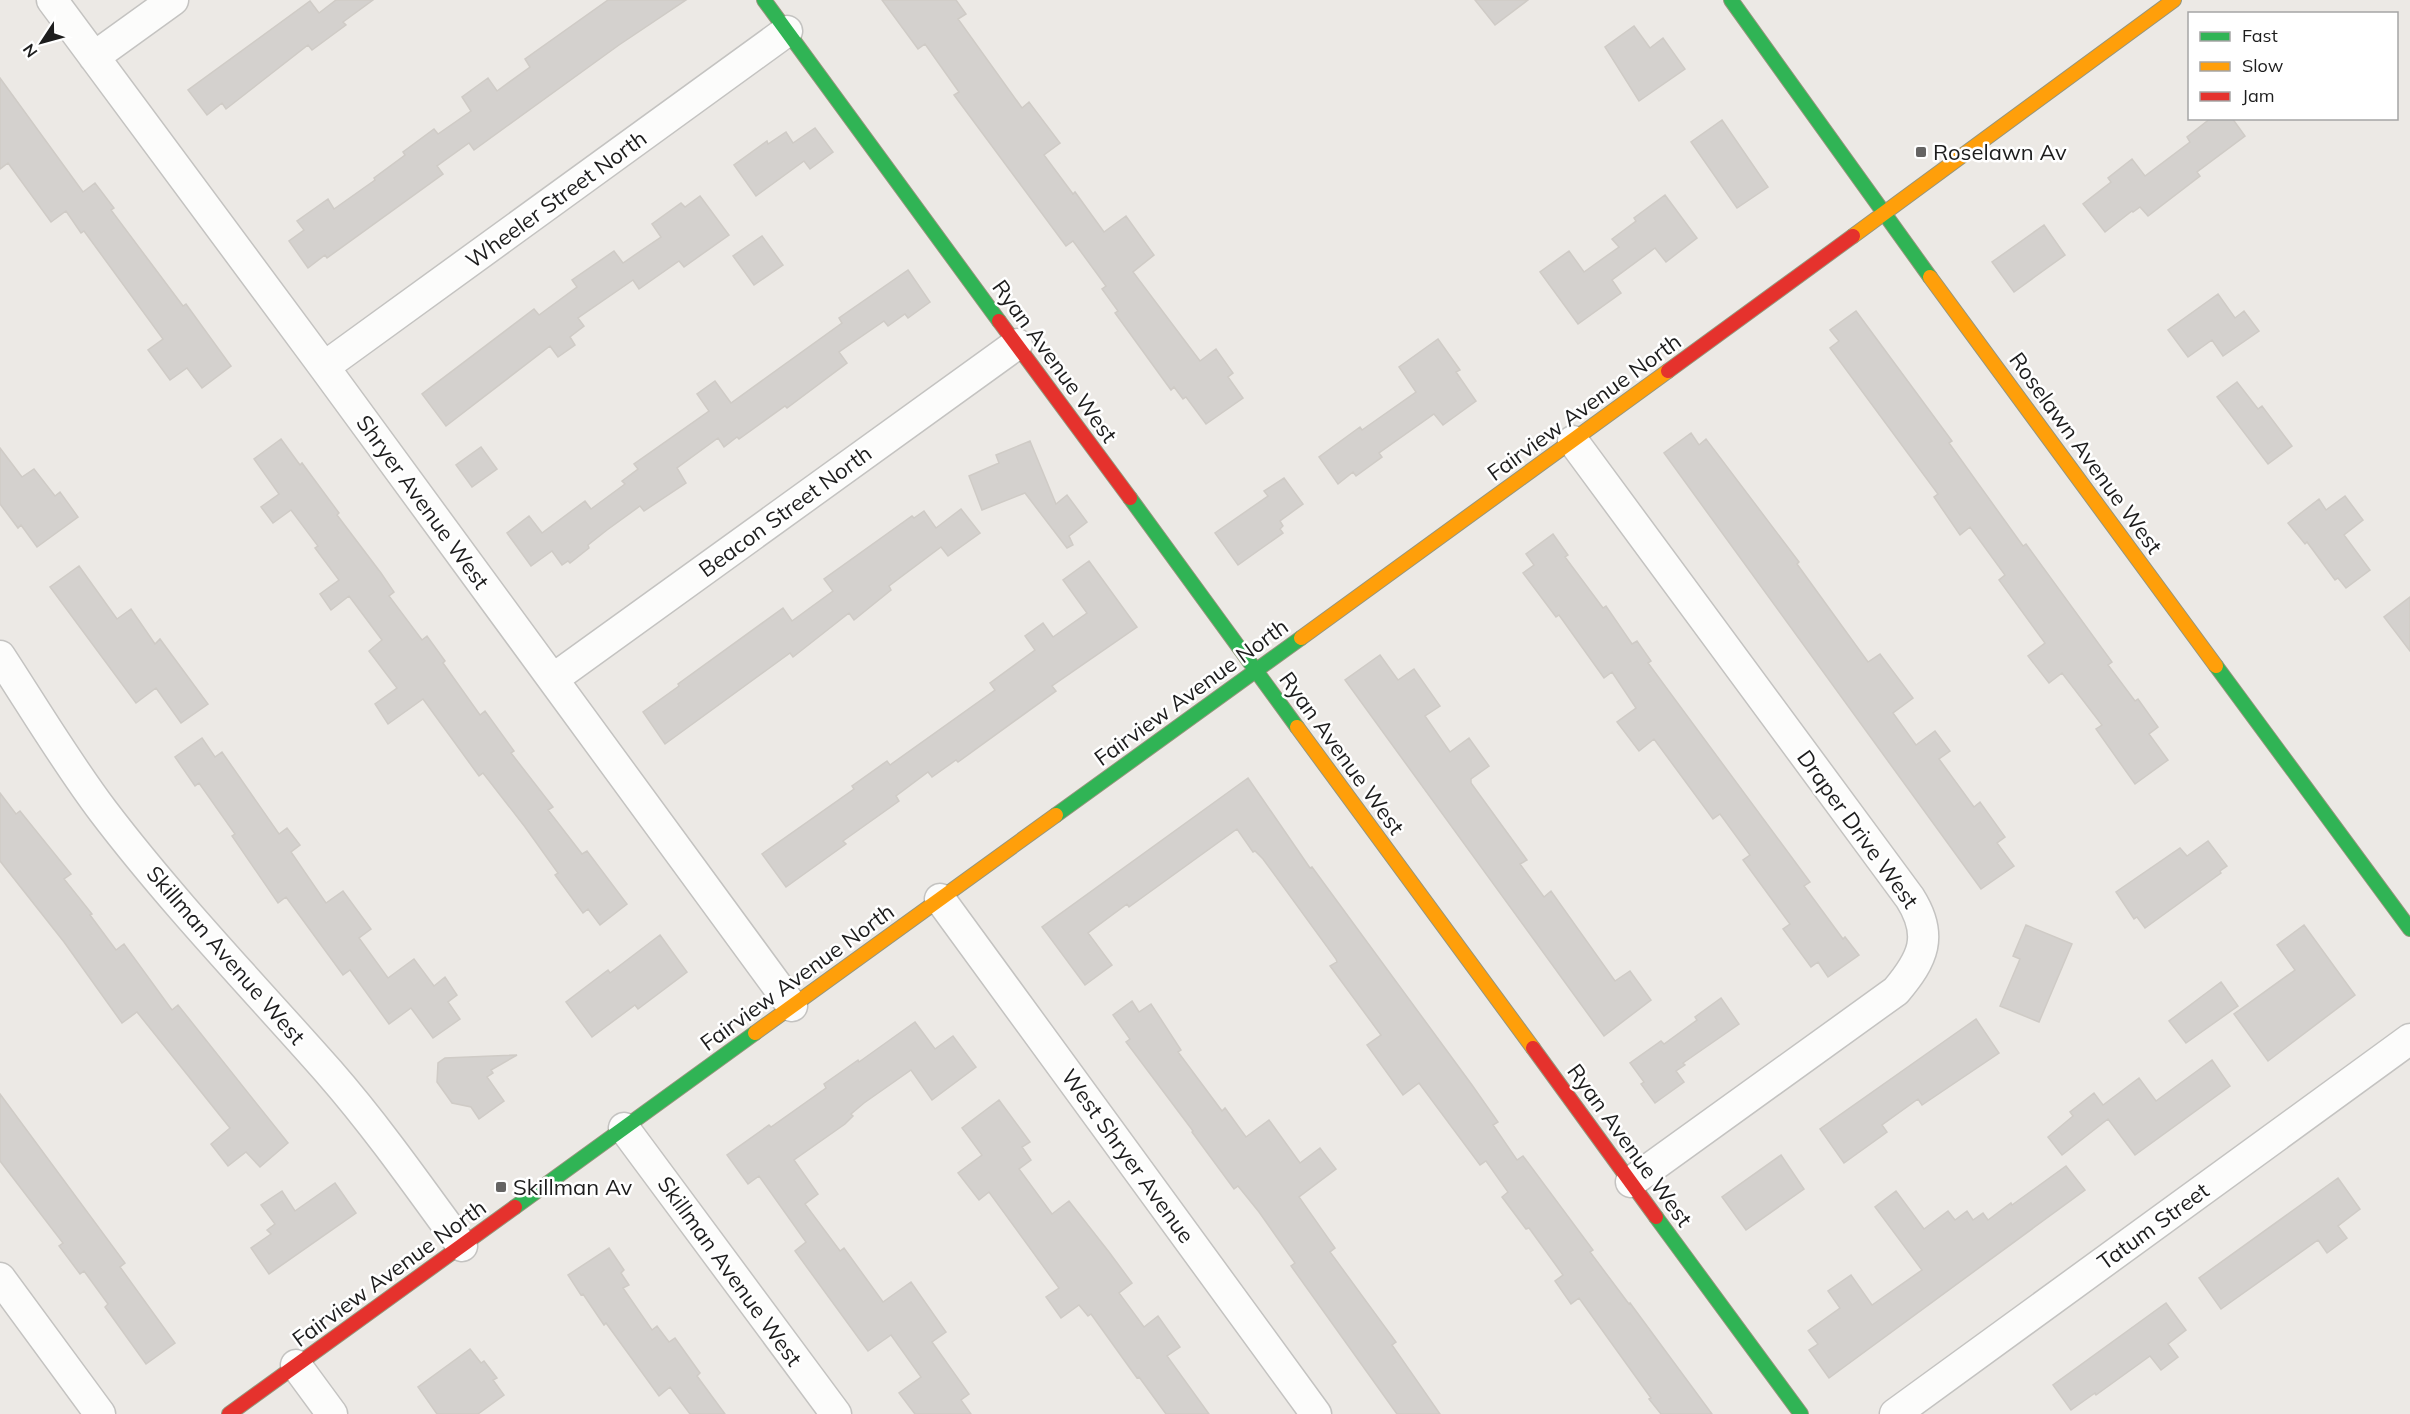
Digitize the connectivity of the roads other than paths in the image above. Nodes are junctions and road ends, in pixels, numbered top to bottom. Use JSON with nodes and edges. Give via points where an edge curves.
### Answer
{"nodes":[{"id":1,"x":52,"y":0,"type":"edge"},
{"id":2,"x":173,"y":0,"type":"edge"},
{"id":3,"x":764,"y":0,"type":"edge"},
{"id":4,"x":1731,"y":0,"type":"edge"},
{"id":5,"x":2174,"y":0,"type":"edge"},
{"id":6,"x":788,"y":31,"type":"junction"},
{"id":7,"x":94,"y":57,"type":"junction"},
{"id":8,"x":1883,"y":213,"type":"junction"},
{"id":9,"x":1017,"y":344,"type":"junction"},
{"id":10,"x":324,"y":366,"type":"junction"},
{"id":11,"x":1573,"y":441,"type":"junction"},
{"id":12,"x":0,"y":656,"type":"edge"},
{"id":13,"x":1256,"y":671,"type":"junction"},
{"id":14,"x":553,"y":679,"type":"junction"},
{"id":15,"x":940,"y":899,"type":"junction"},
{"id":16,"x":2410,"y":929,"type":"edge"},
{"id":17,"x":792,"y":1006,"type":"junction"},
{"id":18,"x":2410,"y":1039,"type":"edge"},
{"id":19,"x":624,"y":1128,"type":"junction"},
{"id":20,"x":1631,"y":1182,"type":"junction"},
{"id":21,"x":462,"y":1246,"type":"junction"},
{"id":22,"x":0,"y":1278,"type":"edge"},
{"id":23,"x":296,"y":1365,"type":"junction"},
{"id":24,"x":100,"y":1414,"type":"edge"},
{"id":25,"x":229,"y":1414,"type":"edge"},
{"id":26,"x":332,"y":1414,"type":"edge"},
{"id":27,"x":836,"y":1414,"type":"edge"},
{"id":28,"x":1316,"y":1414,"type":"edge"},
{"id":29,"x":1801,"y":1414,"type":"edge"},
{"id":30,"x":1895,"y":1414,"type":"edge"}],
"edges":[{"from":1,"to":7,"type":"street","name":"Shryer Avenue West"},
{"from":2,"to":7,"type":"street"},
{"from":3,"to":6,"type":"street","name":"Ryan Avenue West"},
{"from":4,"to":8,"type":"street","name":"Roselawn Avenue West"},
{"from":5,"to":8,"type":"street","name":"Fairview Avenue North"},
{"from":6,"to":9,"type":"street","name":"Ryan Avenue West"},
{"from":6,"to":10,"type":"street","name":"Wheeler Street North"},
{"from":7,"to":10,"type":"street","name":"Shryer Avenue West"},
{"from":8,"to":11,"type":"street","name":"Fairview Avenue North"},
{"from":8,"to":16,"type":"street","name":"Roselawn Avenue West"},
{"from":9,"to":13,"type":"street","name":"Ryan Avenue West"},
{"from":9,"to":14,"type":"street","name":"Beacon Street North"},
{"from":10,"to":14,"type":"street","name":"Shryer Avenue West"},
{"from":11,"to":13,"type":"street","name":"Fairview Avenue North"},
{"from":11,"to":20,"type":"street","name":"Draper Drive West","via":[[1910,898],[1921,918],[1924,936],[1921,955],[1896,991]]},
{"from":12,"to":21,"type":"street","name":"Skillman Avenue West","via":[[110,819],[208,939],[330,1073]]},
{"from":13,"to":15,"type":"street","name":"Fairview Avenue North"},
{"from":13,"to":20,"type":"street","name":"Ryan Avenue West"},
{"from":14,"to":17,"type":"street","name":"Shryer Avenue West"},
{"from":15,"to":17,"type":"street","name":"Fairview Avenue North"},
{"from":15,"to":28,"type":"street","name":"West Shryer Avenue"},
{"from":17,"to":19,"type":"street","name":"Fairview Avenue North"},
{"from":18,"to":30,"type":"street","name":"Tatum Street"},
{"from":19,"to":21,"type":"street","name":"Fairview Avenue North"},
{"from":19,"to":27,"type":"street","name":"Skillman Avenue West"},
{"from":20,"to":29,"type":"street","name":"Ryan Avenue West"},
{"from":21,"to":23,"type":"street","name":"Fairview Avenue North"},
{"from":22,"to":24,"type":"street"},
{"from":23,"to":25,"type":"street","name":"Fairview Avenue North"},
{"from":23,"to":26,"type":"street"}]}
